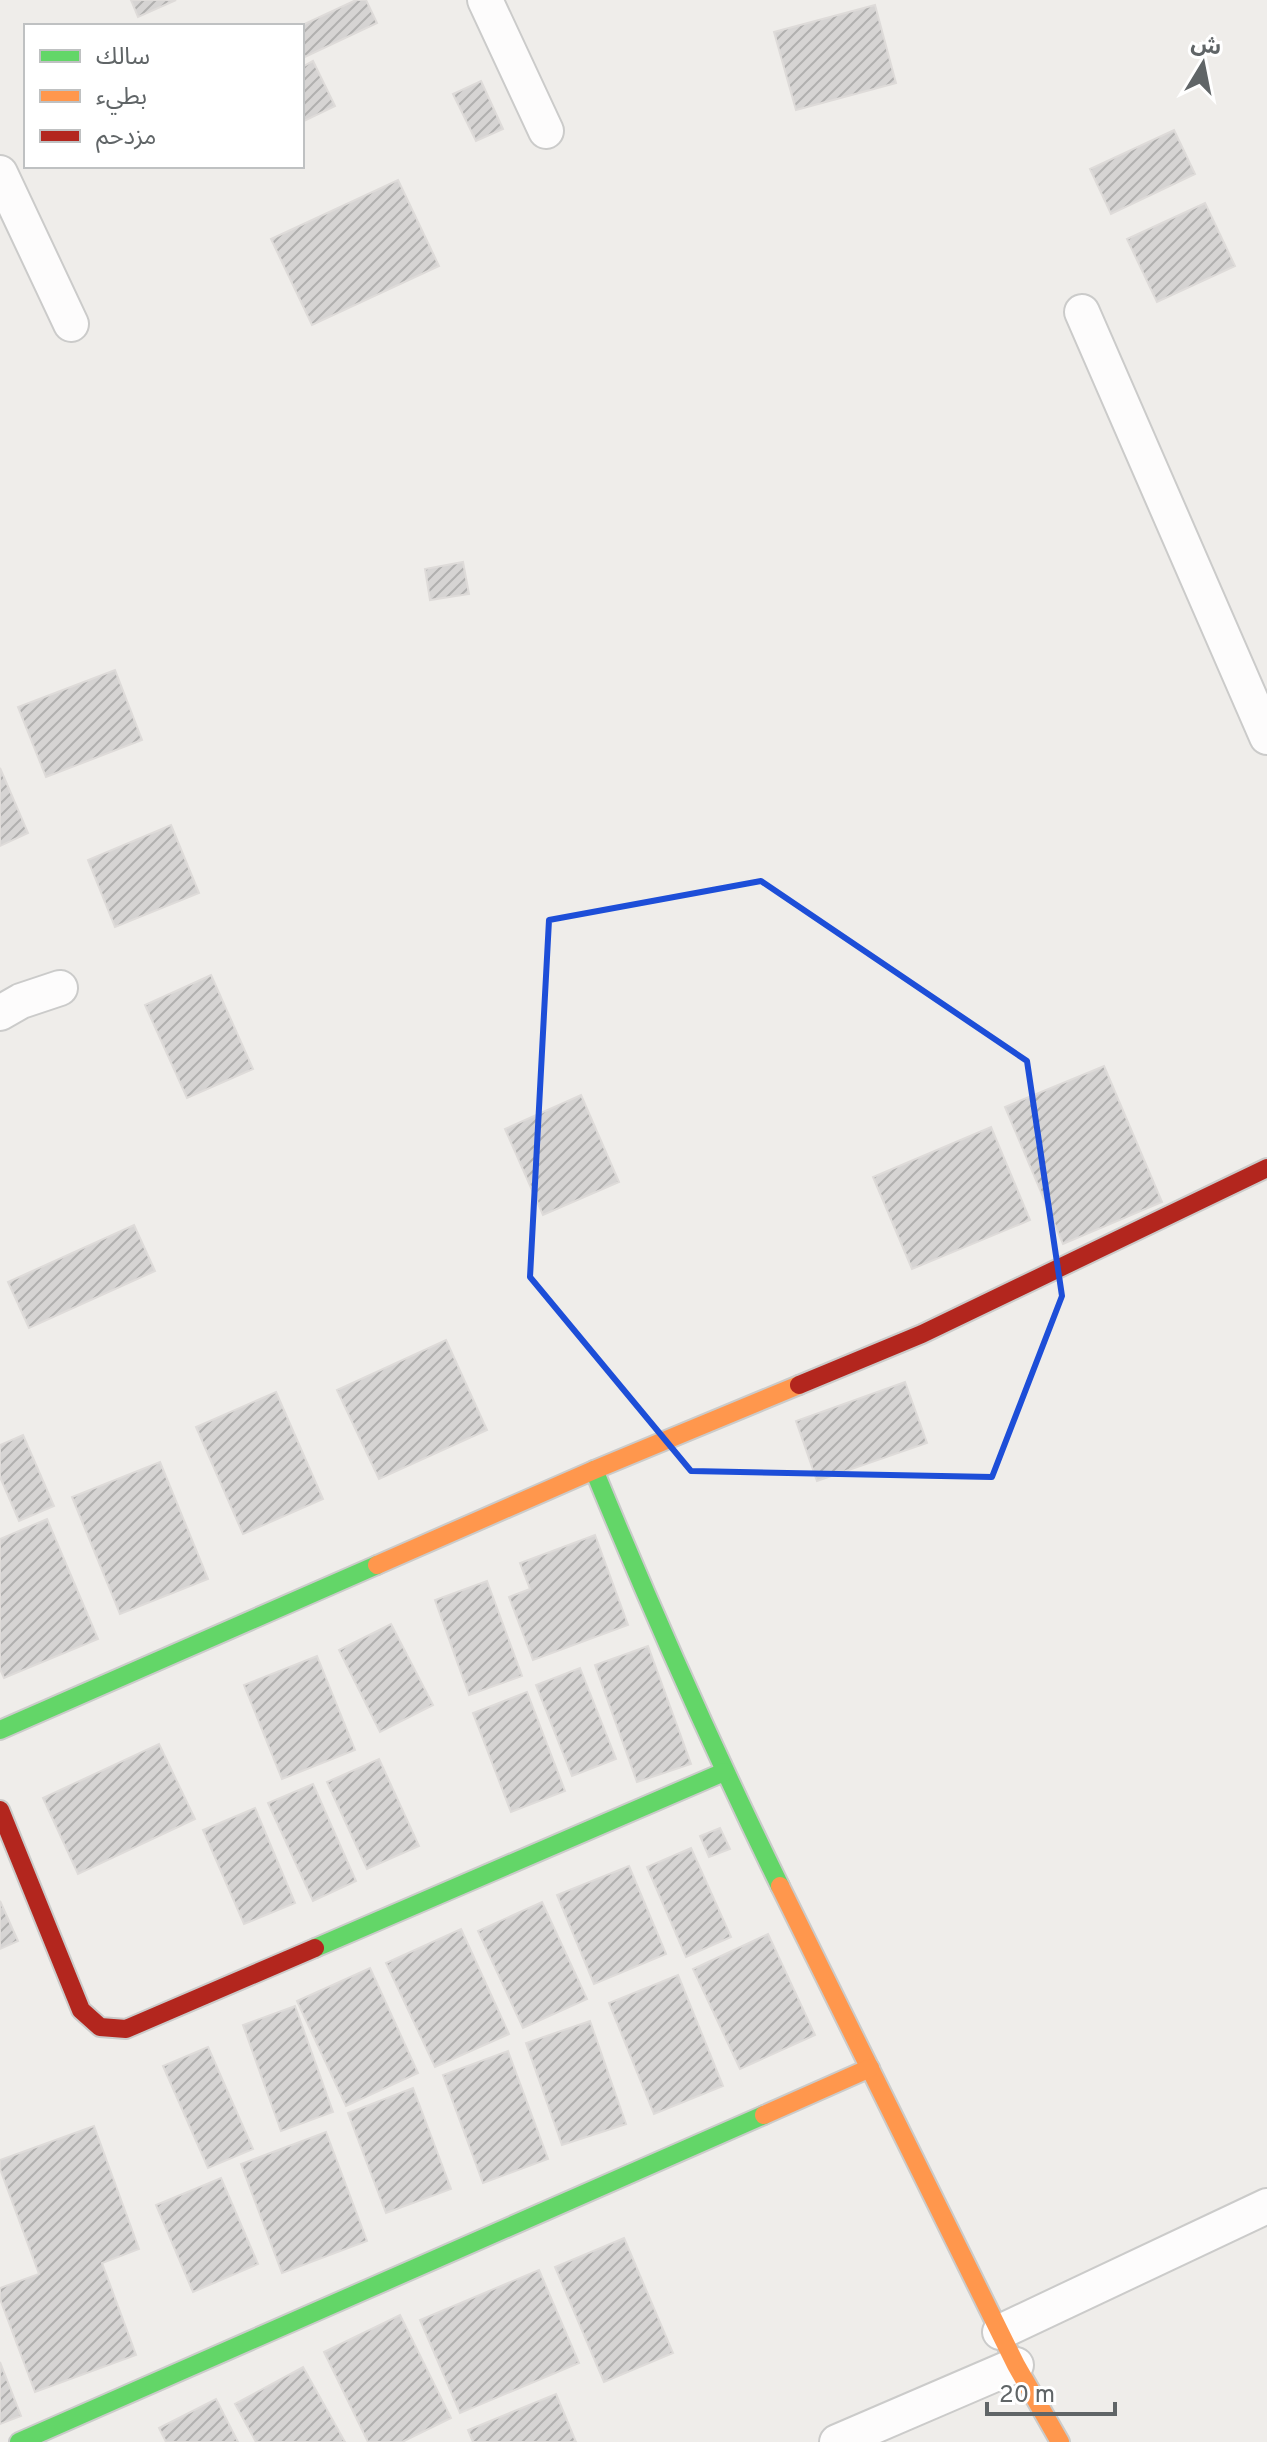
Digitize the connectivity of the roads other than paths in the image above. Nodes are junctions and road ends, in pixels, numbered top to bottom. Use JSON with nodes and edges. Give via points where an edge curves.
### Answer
{"nodes":[{"id":1,"x":485,"y":0,"type":"edge"},
{"id":2,"x":546,"y":131,"type":"dead end"},
{"id":3,"x":0,"y":173,"type":"edge"},
{"id":4,"x":1082,"y":312,"type":"dead end"},
{"id":5,"x":71,"y":324,"type":"dead end"},
{"id":6,"x":1267,"y":737,"type":"edge"},
{"id":7,"x":60,"y":988,"type":"dead end"},
{"id":8,"x":0,"y":1013,"type":"edge"},
{"id":9,"x":1267,"y":1168,"type":"edge"},
{"id":10,"x":594,"y":1470,"type":"junction"},
{"id":11,"x":0,"y":1730,"type":"edge"},
{"id":12,"x":724,"y":1772,"type":"junction"},
{"id":13,"x":0,"y":1810,"type":"edge"},
{"id":14,"x":870,"y":2068,"type":"junction"},
{"id":15,"x":1267,"y":2206,"type":"edge"},
{"id":16,"x":1000,"y":2332,"type":"junction"},
{"id":17,"x":1016,"y":2365,"type":"junction"},
{"id":18,"x":19,"y":2442,"type":"edge"},
{"id":19,"x":837,"y":2442,"type":"edge"},
{"id":20,"x":1060,"y":2442,"type":"edge"}],
"edges":[{"from":1,"to":2,"type":"street"},
{"from":3,"to":5,"type":"street"},
{"from":4,"to":6,"type":"street"},
{"from":7,"to":8,"type":"street"},
{"from":9,"to":10,"type":"street","via":[[922,1334]]},
{"from":10,"to":11,"type":"street"},
{"from":10,"to":12,"type":"street"},
{"from":12,"to":13,"type":"street","via":[[126,2029],[106,2031],[81,2010]]},
{"from":12,"to":14,"type":"street"},
{"from":14,"to":16,"type":"street"},
{"from":14,"to":18,"type":"street"},
{"from":15,"to":16,"type":"street"},
{"from":16,"to":17,"type":"street"},
{"from":17,"to":19,"type":"street"},
{"from":17,"to":20,"type":"street"}]}
